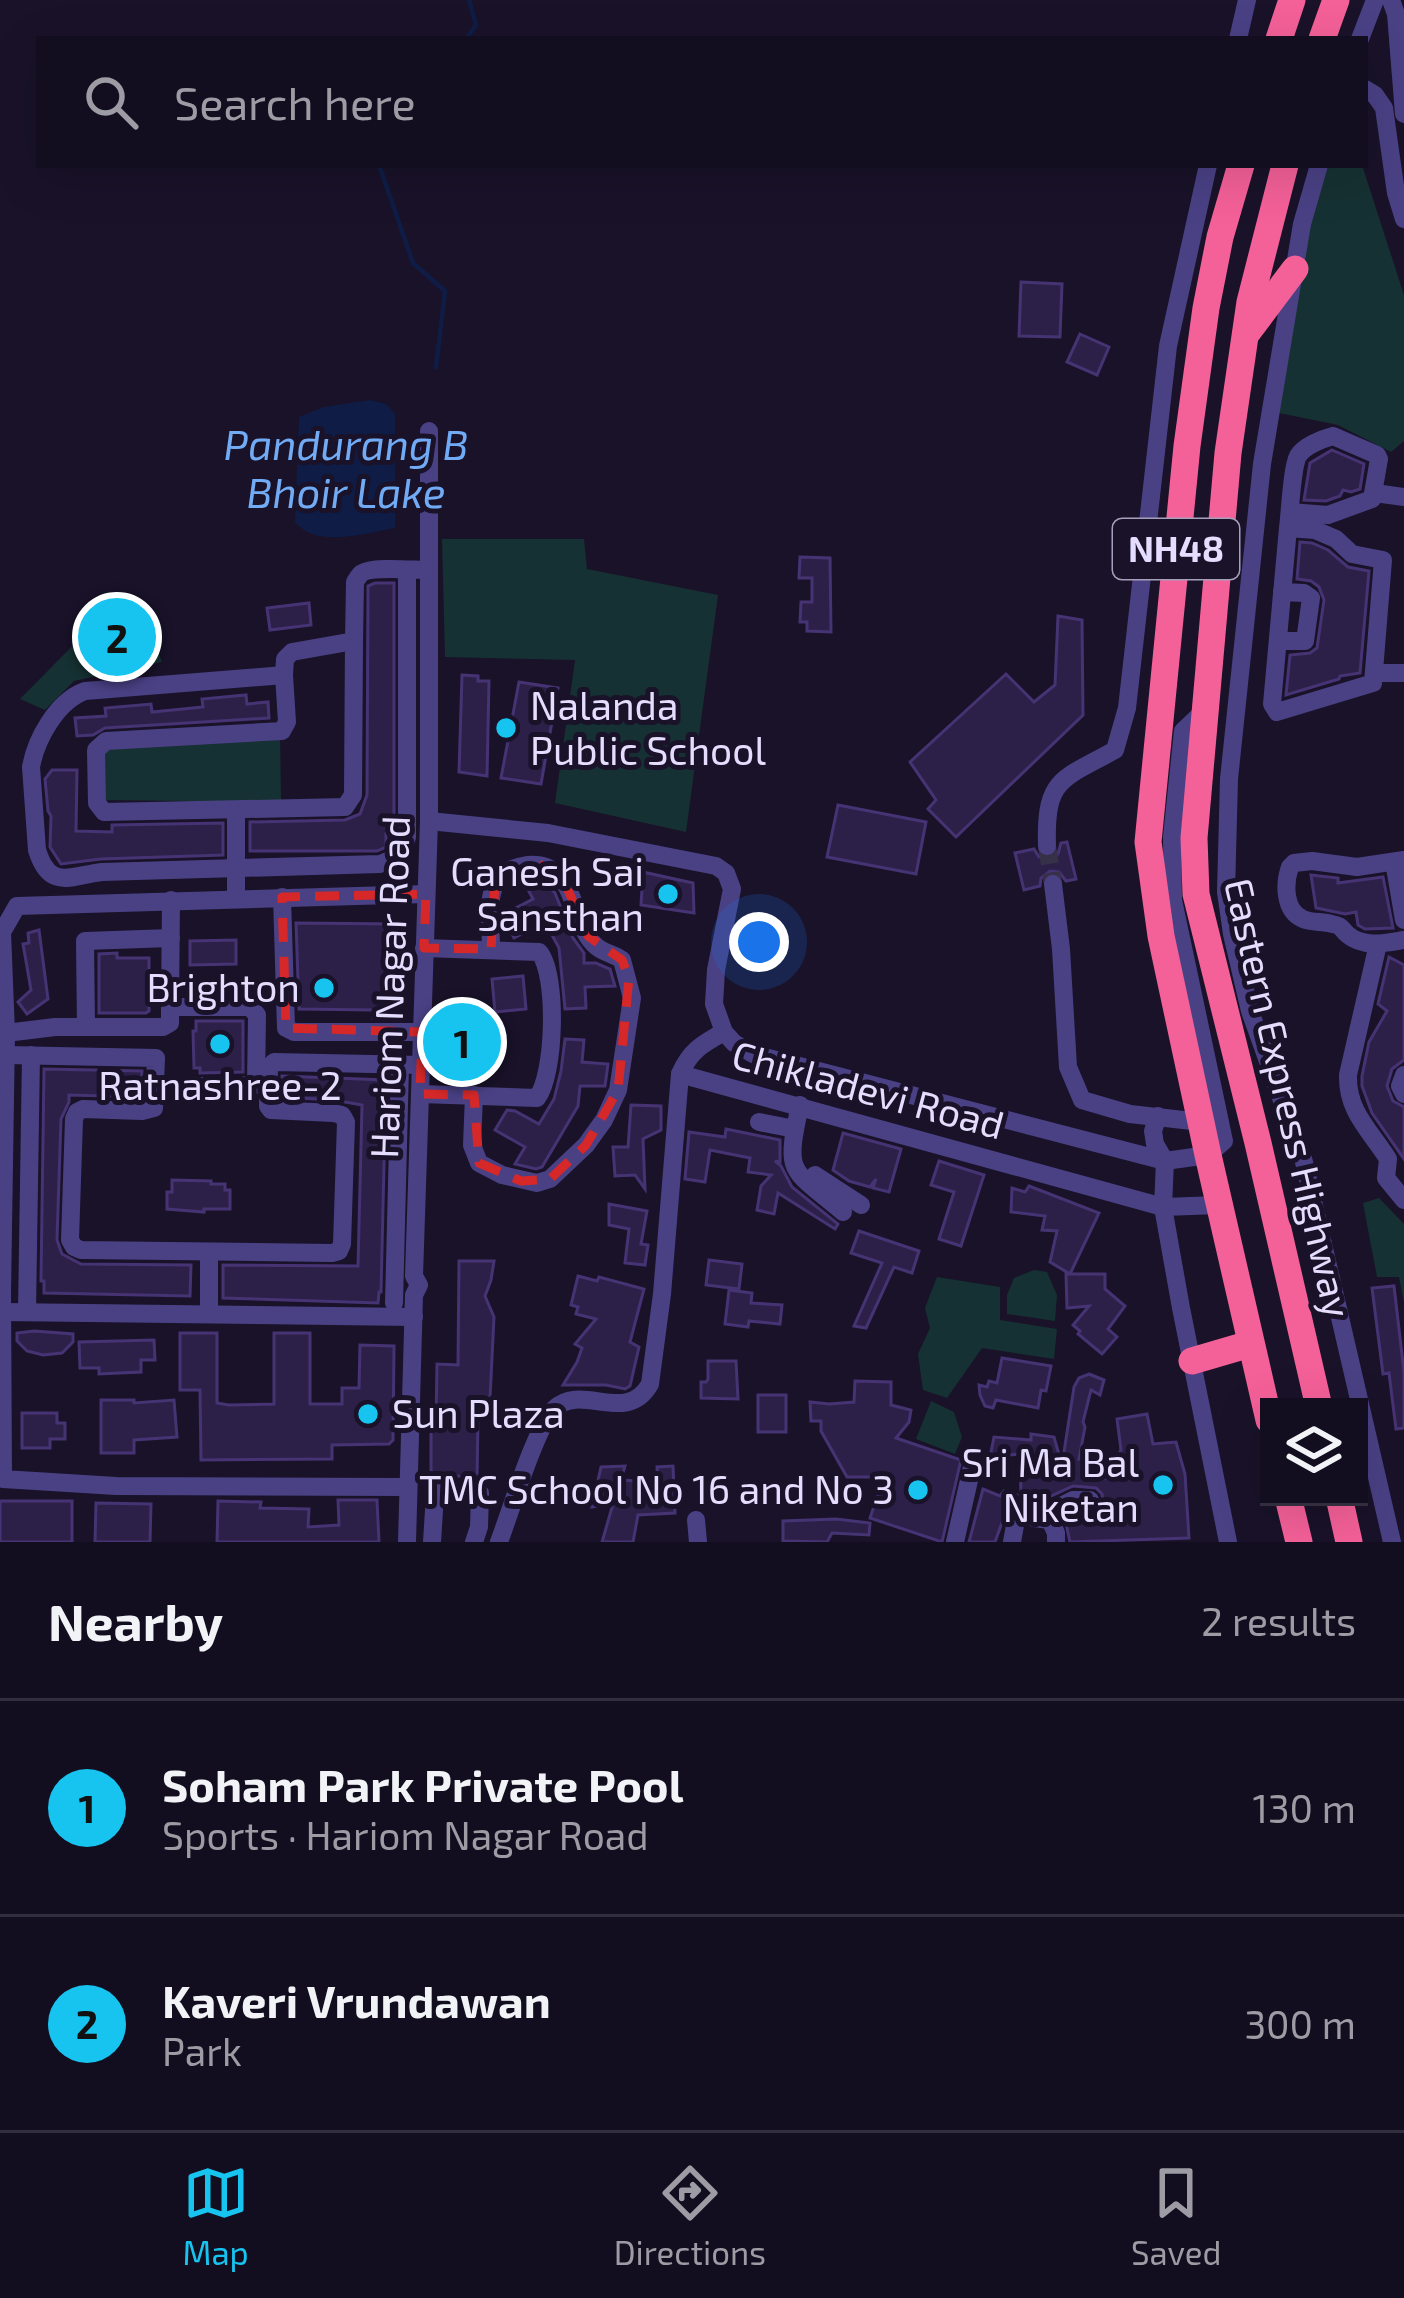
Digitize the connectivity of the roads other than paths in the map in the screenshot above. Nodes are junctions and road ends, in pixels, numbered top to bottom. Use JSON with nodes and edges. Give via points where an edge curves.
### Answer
{"nodes":[{"id":1,"x":1247,"y":0,"type":"edge"},
{"id":2,"x":1292,"y":0,"type":"edge"},
{"id":3,"x":1336,"y":0,"type":"edge"},
{"id":4,"x":1376,"y":0,"type":"edge"},
{"id":5,"x":1390,"y":0,"type":"edge"},
{"id":6,"x":1239,"y":36,"type":"edge"},
{"id":7,"x":1280,"y":36,"type":"edge"},
{"id":8,"x":1323,"y":36,"type":"edge"},
{"id":9,"x":1361,"y":36,"type":"edge"},
{"id":10,"x":1368,"y":91,"type":"edge"},
{"id":11,"x":1404,"y":114,"type":"edge"},
{"id":12,"x":1207,"y":168,"type":"edge"},
{"id":13,"x":1240,"y":168,"type":"edge"},
{"id":14,"x":1284,"y":168,"type":"edge"},
{"id":15,"x":1317,"y":168,"type":"edge"},
{"id":16,"x":1404,"y":219,"type":"edge"},
{"id":17,"x":1294,"y":268,"type":"junction"},
{"id":18,"x":1245,"y":336,"type":"junction"},
{"id":19,"x":429,"y":431,"type":"dead end"},
{"id":20,"x":1375,"y":493,"type":"junction"},
{"id":21,"x":1404,"y":497,"type":"edge"},
{"id":22,"x":1289,"y":520,"type":"junction"},
{"id":23,"x":1393,"y":561,"type":"edge"},
{"id":24,"x":407,"y":570,"type":"junction"},
{"id":25,"x":428,"y":570,"type":"junction"},
{"id":26,"x":1287,"y":604,"type":"junction"},
{"id":27,"x":1247,"y":606,"type":"junction"},
{"id":28,"x":1278,"y":640,"type":"junction"},
{"id":29,"x":354,"y":641,"type":"junction"},
{"id":30,"x":1375,"y":673,"type":"junction"},
{"id":31,"x":1404,"y":674,"type":"edge"},
{"id":32,"x":284,"y":675,"type":"junction"},
{"id":33,"x":1204,"y":712,"type":"junction"},
{"id":34,"x":236,"y":810,"type":"junction"},
{"id":35,"x":429,"y":821,"type":"junction"},
{"id":36,"x":1047,"y":846,"type":"tunnel mouth"},
{"id":37,"x":1399,"y":861,"type":"edge"},
{"id":38,"x":236,"y":868,"type":"junction"},
{"id":39,"x":54,"y":874,"type":"junction"},
{"id":40,"x":1053,"y":884,"type":"tunnel mouth"},
{"id":41,"x":1226,"y":892,"type":"junction"},
{"id":42,"x":426,"y":894,"type":"junction"},
{"id":43,"x":1196,"y":894,"type":"junction"},
{"id":44,"x":282,"y":897,"type":"junction"},
{"id":45,"x":236,"y":898,"type":"junction"},
{"id":46,"x":171,"y":900,"type":"junction"},
{"id":47,"x":55,"y":904,"type":"junction"},
{"id":48,"x":1404,"y":920,"type":"edge"},
{"id":49,"x":171,"y":938,"type":"junction"},
{"id":50,"x":1404,"y":940,"type":"edge"},
{"id":51,"x":1378,"y":944,"type":"junction"},
{"id":52,"x":424,"y":948,"type":"junction"},
{"id":53,"x":491,"y":949,"type":"junction"},
{"id":54,"x":170,"y":1007,"type":"junction"},
{"id":55,"x":86,"y":1027,"type":"junction"},
{"id":56,"x":422,"y":1032,"type":"junction"},
{"id":57,"x":724,"y":1032,"type":"junction"},
{"id":58,"x":6,"y":1033,"type":"junction"},
{"id":59,"x":6,"y":1055,"type":"junction"},
{"id":60,"x":32,"y":1055,"type":"junction"},
{"id":61,"x":410,"y":1065,"type":"junction"},
{"id":62,"x":680,"y":1074,"type":"junction"},
{"id":63,"x":1404,"y":1075,"type":"edge"},
{"id":64,"x":202,"y":1086,"type":"dead end"},
{"id":65,"x":1404,"y":1094,"type":"edge"},
{"id":66,"x":474,"y":1095,"type":"junction"},
{"id":67,"x":5,"y":1097,"type":"junction"},
{"id":68,"x":31,"y":1098,"type":"junction"},
{"id":69,"x":413,"y":1102,"type":"junction"},
{"id":70,"x":805,"y":1106,"type":"junction"},
{"id":71,"x":1157,"y":1116,"type":"junction"},
{"id":72,"x":759,"y":1122,"type":"dead end"},
{"id":73,"x":1201,"y":1122,"type":"junction"},
{"id":74,"x":795,"y":1129,"type":"junction"},
{"id":75,"x":4,"y":1144,"type":"junction"},
{"id":76,"x":30,"y":1144,"type":"junction"},
{"id":77,"x":1208,"y":1155,"type":"junction"},
{"id":78,"x":1166,"y":1161,"type":"junction"},
{"id":79,"x":3,"y":1198,"type":"junction"},
{"id":80,"x":29,"y":1198,"type":"junction"},
{"id":81,"x":1404,"y":1199,"type":"edge"},
{"id":82,"x":1219,"y":1205,"type":"junction"},
{"id":83,"x":1163,"y":1207,"type":"junction"},
{"id":84,"x":28,"y":1252,"type":"junction"},
{"id":85,"x":209,"y":1252,"type":"junction"},
{"id":86,"x":2,"y":1253,"type":"edge"},
{"id":87,"x":409,"y":1281,"type":"junction"},
{"id":88,"x":394,"y":1303,"type":"dead end"},
{"id":89,"x":1,"y":1308,"type":"edge"},
{"id":90,"x":27,"y":1312,"type":"junction"},
{"id":91,"x":209,"y":1314,"type":"junction"},
{"id":92,"x":414,"y":1317,"type":"junction"},
{"id":93,"x":1250,"y":1344,"type":"junction"},
{"id":94,"x":1192,"y":1360,"type":"junction"},
{"id":95,"x":1264,"y":1398,"type":"edge"},
{"id":96,"x":1317,"y":1398,"type":"edge"},
{"id":97,"x":972,"y":1467,"type":"dead end"},
{"id":98,"x":409,"y":1487,"type":"junction"},
{"id":99,"x":1090,"y":1500,"type":"dead end"},
{"id":100,"x":1290,"y":1506,"type":"edge"},
{"id":101,"x":1341,"y":1506,"type":"edge"},
{"id":102,"x":408,"y":1516,"type":"junction"},
{"id":103,"x":434,"y":1517,"type":"junction"},
{"id":104,"x":696,"y":1520,"type":"dead end"},
{"id":105,"x":407,"y":1542,"type":"edge"},
{"id":106,"x":432,"y":1542,"type":"edge"},
{"id":107,"x":474,"y":1542,"type":"edge"},
{"id":108,"x":499,"y":1542,"type":"edge"},
{"id":109,"x":698,"y":1542,"type":"edge"},
{"id":110,"x":955,"y":1542,"type":"edge"},
{"id":111,"x":1016,"y":1542,"type":"edge"},
{"id":112,"x":1056,"y":1542,"type":"edge"},
{"id":113,"x":1228,"y":1542,"type":"edge"},
{"id":114,"x":1299,"y":1542,"type":"edge"},
{"id":115,"x":1348,"y":1542,"type":"edge"},
{"id":116,"x":1392,"y":1542,"type":"edge"}],
"edges":[{"from":1,"to":6,"type":"street"},
{"from":2,"to":7,"type":"highway"},
{"from":3,"to":8,"type":"highway"},
{"from":4,"to":9,"type":"street"},
{"from":5,"to":11,"type":"street"},
{"from":10,"to":16,"type":"street","via":[[1384,108]]},
{"from":12,"to":36,"type":"street","via":[[1168,346],[1126,708],[1115,750],[1057,785],[1048,800]]},
{"from":13,"to":73,"type":"highway","number":"NH48","via":[[1206,308],[1186,446],[1148,842]]},
{"from":14,"to":18,"type":"highway","name":"Eastern Express Highway","number":"NH48"},
{"from":15,"to":17,"type":"street"},
{"from":17,"to":18,"type":"highway"},
{"from":17,"to":27,"type":"street"},
{"from":18,"to":33,"type":"highway","name":"Eastern Express Highway","number":"NH48"},
{"from":19,"to":25,"type":"street","name":"Hariom Nagar Road"},
{"from":20,"to":21,"type":"street"},
{"from":20,"to":22,"type":"street","via":[[1336,514]]},
{"from":20,"to":22,"type":"street","via":[[1377,455],[1325,437],[1298,454]]},
{"from":22,"to":23,"type":"street","via":[[1336,538],[1352,554]]},
{"from":22,"to":26,"type":"street"},
{"from":23,"to":30,"type":"street"},
{"from":24,"to":25,"type":"street"},
{"from":24,"to":29,"type":"street","via":[[359,575]]},
{"from":24,"to":38,"type":"street","via":[[404,849],[380,864]]},
{"from":25,"to":35,"type":"street","name":"Hariom Nagar Road"},
{"from":26,"to":27,"type":"street"},
{"from":26,"to":28,"type":"street"},
{"from":26,"to":28,"type":"street","via":[[1304,593],[1311,598],[1305,641]]},
{"from":27,"to":41,"type":"street"},
{"from":28,"to":30,"type":"street","via":[[1277,712],[1369,686]]},
{"from":29,"to":32,"type":"street","via":[[292,652]]},
{"from":29,"to":34,"type":"street","via":[[349,804]]},
{"from":30,"to":31,"type":"street"},
{"from":32,"to":34,"type":"street","via":[[282,731],[106,742],[96,749],[104,812]]},
{"from":32,"to":39,"type":"street","via":[[75,695],[38,742],[31,767],[37,850]]},
{"from":33,"to":43,"type":"highway","name":"Eastern Express Highway","number":"NH48"},
{"from":33,"to":77,"type":"street","via":[[1183,731],[1172,837],[1173,900],[1224,1141]]},
{"from":34,"to":38,"type":"street"},
{"from":35,"to":42,"type":"street","name":"Hariom Nagar Road"},
{"from":35,"to":57,"type":"street","via":[[548,833],[726,873],[732,889],[714,1004]]},
{"from":37,"to":48,"type":"street"},
{"from":37,"to":51,"type":"street","via":[[1302,861],[1286,879],[1289,904],[1303,920]]},
{"from":38,"to":39,"type":"street","via":[[70,880]]},
{"from":38,"to":45,"type":"street"},
{"from":39,"to":47,"type":"street"},
{"from":40,"to":71,"type":"street","via":[[1068,1067],[1082,1100]]},
{"from":41,"to":43,"type":"highway"},
{"from":41,"to":116,"type":"street","via":[[1250,1011],[1304,1162]]},
{"from":42,"to":44,"type":"street"},
{"from":42,"to":52,"type":"street","name":"Hariom Nagar Road"},
{"from":43,"to":96,"type":"highway","name":"Eastern Express Highway","number":"NH48"},
{"from":44,"to":45,"type":"street"},
{"from":44,"to":56,"type":"street","via":[[286,1028]]},
{"from":45,"to":46,"type":"street"},
{"from":46,"to":47,"type":"street"},
{"from":46,"to":49,"type":"street"},
{"from":47,"to":58,"type":"street","via":[[17,906],[2,932]]},
{"from":49,"to":54,"type":"street"},
{"from":49,"to":55,"type":"street","via":[[85,941]]},
{"from":50,"to":51,"type":"street"},
{"from":51,"to":81,"type":"street","via":[[1348,1091],[1388,1159],[1386,1178]]},
{"from":52,"to":53,"type":"street"},
{"from":52,"to":56,"type":"street","name":"Hariom Nagar Road"},
{"from":53,"to":66,"type":"street","via":[[545,958],[547,1078],[534,1099]]},
{"from":53,"to":66,"type":"street","via":[[491,893],[499,876],[519,866],[548,867],[564,881],[595,945],[622,960],[632,998],[618,1090],[586,1145],[550,1179],[521,1181],[479,1163]]},
{"from":54,"to":55,"type":"street","via":[[167,1026]]},
{"from":54,"to":64,"type":"street","via":[[255,1010],[256,1084]]},
{"from":55,"to":58,"type":"street"},
{"from":56,"to":61,"type":"street","name":"Hariom Nagar Road"},
{"from":57,"to":62,"type":"street","via":[[698,1046]]},
{"from":57,"to":78,"type":"street","via":[[752,1054]]},
{"from":58,"to":59,"type":"street"},
{"from":59,"to":60,"type":"street"},
{"from":59,"to":67,"type":"street"},
{"from":60,"to":68,"type":"street"},
{"from":60,"to":85,"type":"street","via":[[156,1060],[154,1108],[76,1112],[74,1247]]},
{"from":61,"to":69,"type":"street","name":"Hariom Nagar Road"},
{"from":61,"to":85,"type":"street","via":[[270,1064],[271,1110],[333,1113],[346,1122],[342,1244],[332,1253]]},
{"from":62,"to":70,"type":"street","name":"Chikladevi Road"},
{"from":62,"to":108,"type":"street","name":"Chikladevi Road","via":[[650,1384],[629,1403],[558,1405]]},
{"from":63,"to":65,"type":"street"},
{"from":66,"to":69,"type":"street"},
{"from":67,"to":68,"type":"street"},
{"from":67,"to":75,"type":"street"},
{"from":68,"to":76,"type":"street"},
{"from":69,"to":87,"type":"street","name":"Hariom Nagar Road"},
{"from":70,"to":74,"type":"street"},
{"from":70,"to":74,"type":"street","via":[[802,1157],[852,1209],[796,1172]]},
{"from":70,"to":83,"type":"street","name":"Chikladevi Road"},
{"from":71,"to":73,"type":"street"},
{"from":71,"to":78,"type":"street","via":[[1155,1144]]},
{"from":72,"to":74,"type":"street"},
{"from":73,"to":77,"type":"highway","number":"NH48"},
{"from":75,"to":76,"type":"street"},
{"from":75,"to":79,"type":"street"},
{"from":76,"to":80,"type":"street"},
{"from":77,"to":78,"type":"street"},
{"from":77,"to":82,"type":"highway","number":"NH48"},
{"from":78,"to":83,"type":"street"},
{"from":79,"to":80,"type":"street"},
{"from":79,"to":86,"type":"street"},
{"from":80,"to":84,"type":"street"},
{"from":82,"to":83,"type":"street","name":"Chikladevi Road"},
{"from":82,"to":93,"type":"highway","number":"NH48"},
{"from":83,"to":94,"type":"street"},
{"from":84,"to":86,"type":"street"},
{"from":84,"to":90,"type":"street"},
{"from":85,"to":91,"type":"street"},
{"from":86,"to":89,"type":"street"},
{"from":87,"to":88,"type":"street"},
{"from":87,"to":92,"type":"street","name":"Hariom Nagar Road"},
{"from":89,"to":90,"type":"street"},
{"from":89,"to":98,"type":"street","via":[[3,1479]]},
{"from":90,"to":91,"type":"street"},
{"from":91,"to":92,"type":"street"},
{"from":92,"to":98,"type":"street","name":"Hariom Nagar Road"},
{"from":93,"to":94,"type":"highway"},
{"from":93,"to":95,"type":"highway","number":"NH48"},
{"from":94,"to":113,"type":"street"},
{"from":97,"to":110,"type":"street"},
{"from":98,"to":102,"type":"street","name":"Hariom Nagar Road"},
{"from":99,"to":111,"type":"street","via":[[1017,1514]]},
{"from":100,"to":114,"type":"highway"},
{"from":101,"to":115,"type":"highway"},
{"from":102,"to":103,"type":"street"},
{"from":102,"to":105,"type":"street","name":"Hariom Nagar Road"},
{"from":103,"to":106,"type":"street"},
{"from":103,"to":107,"type":"street","via":[[439,1489],[480,1493]]},
{"from":104,"to":109,"type":"street"},
{"from":111,"to":112,"type":"street","via":[[1022,1521],[1044,1517]]}]}
